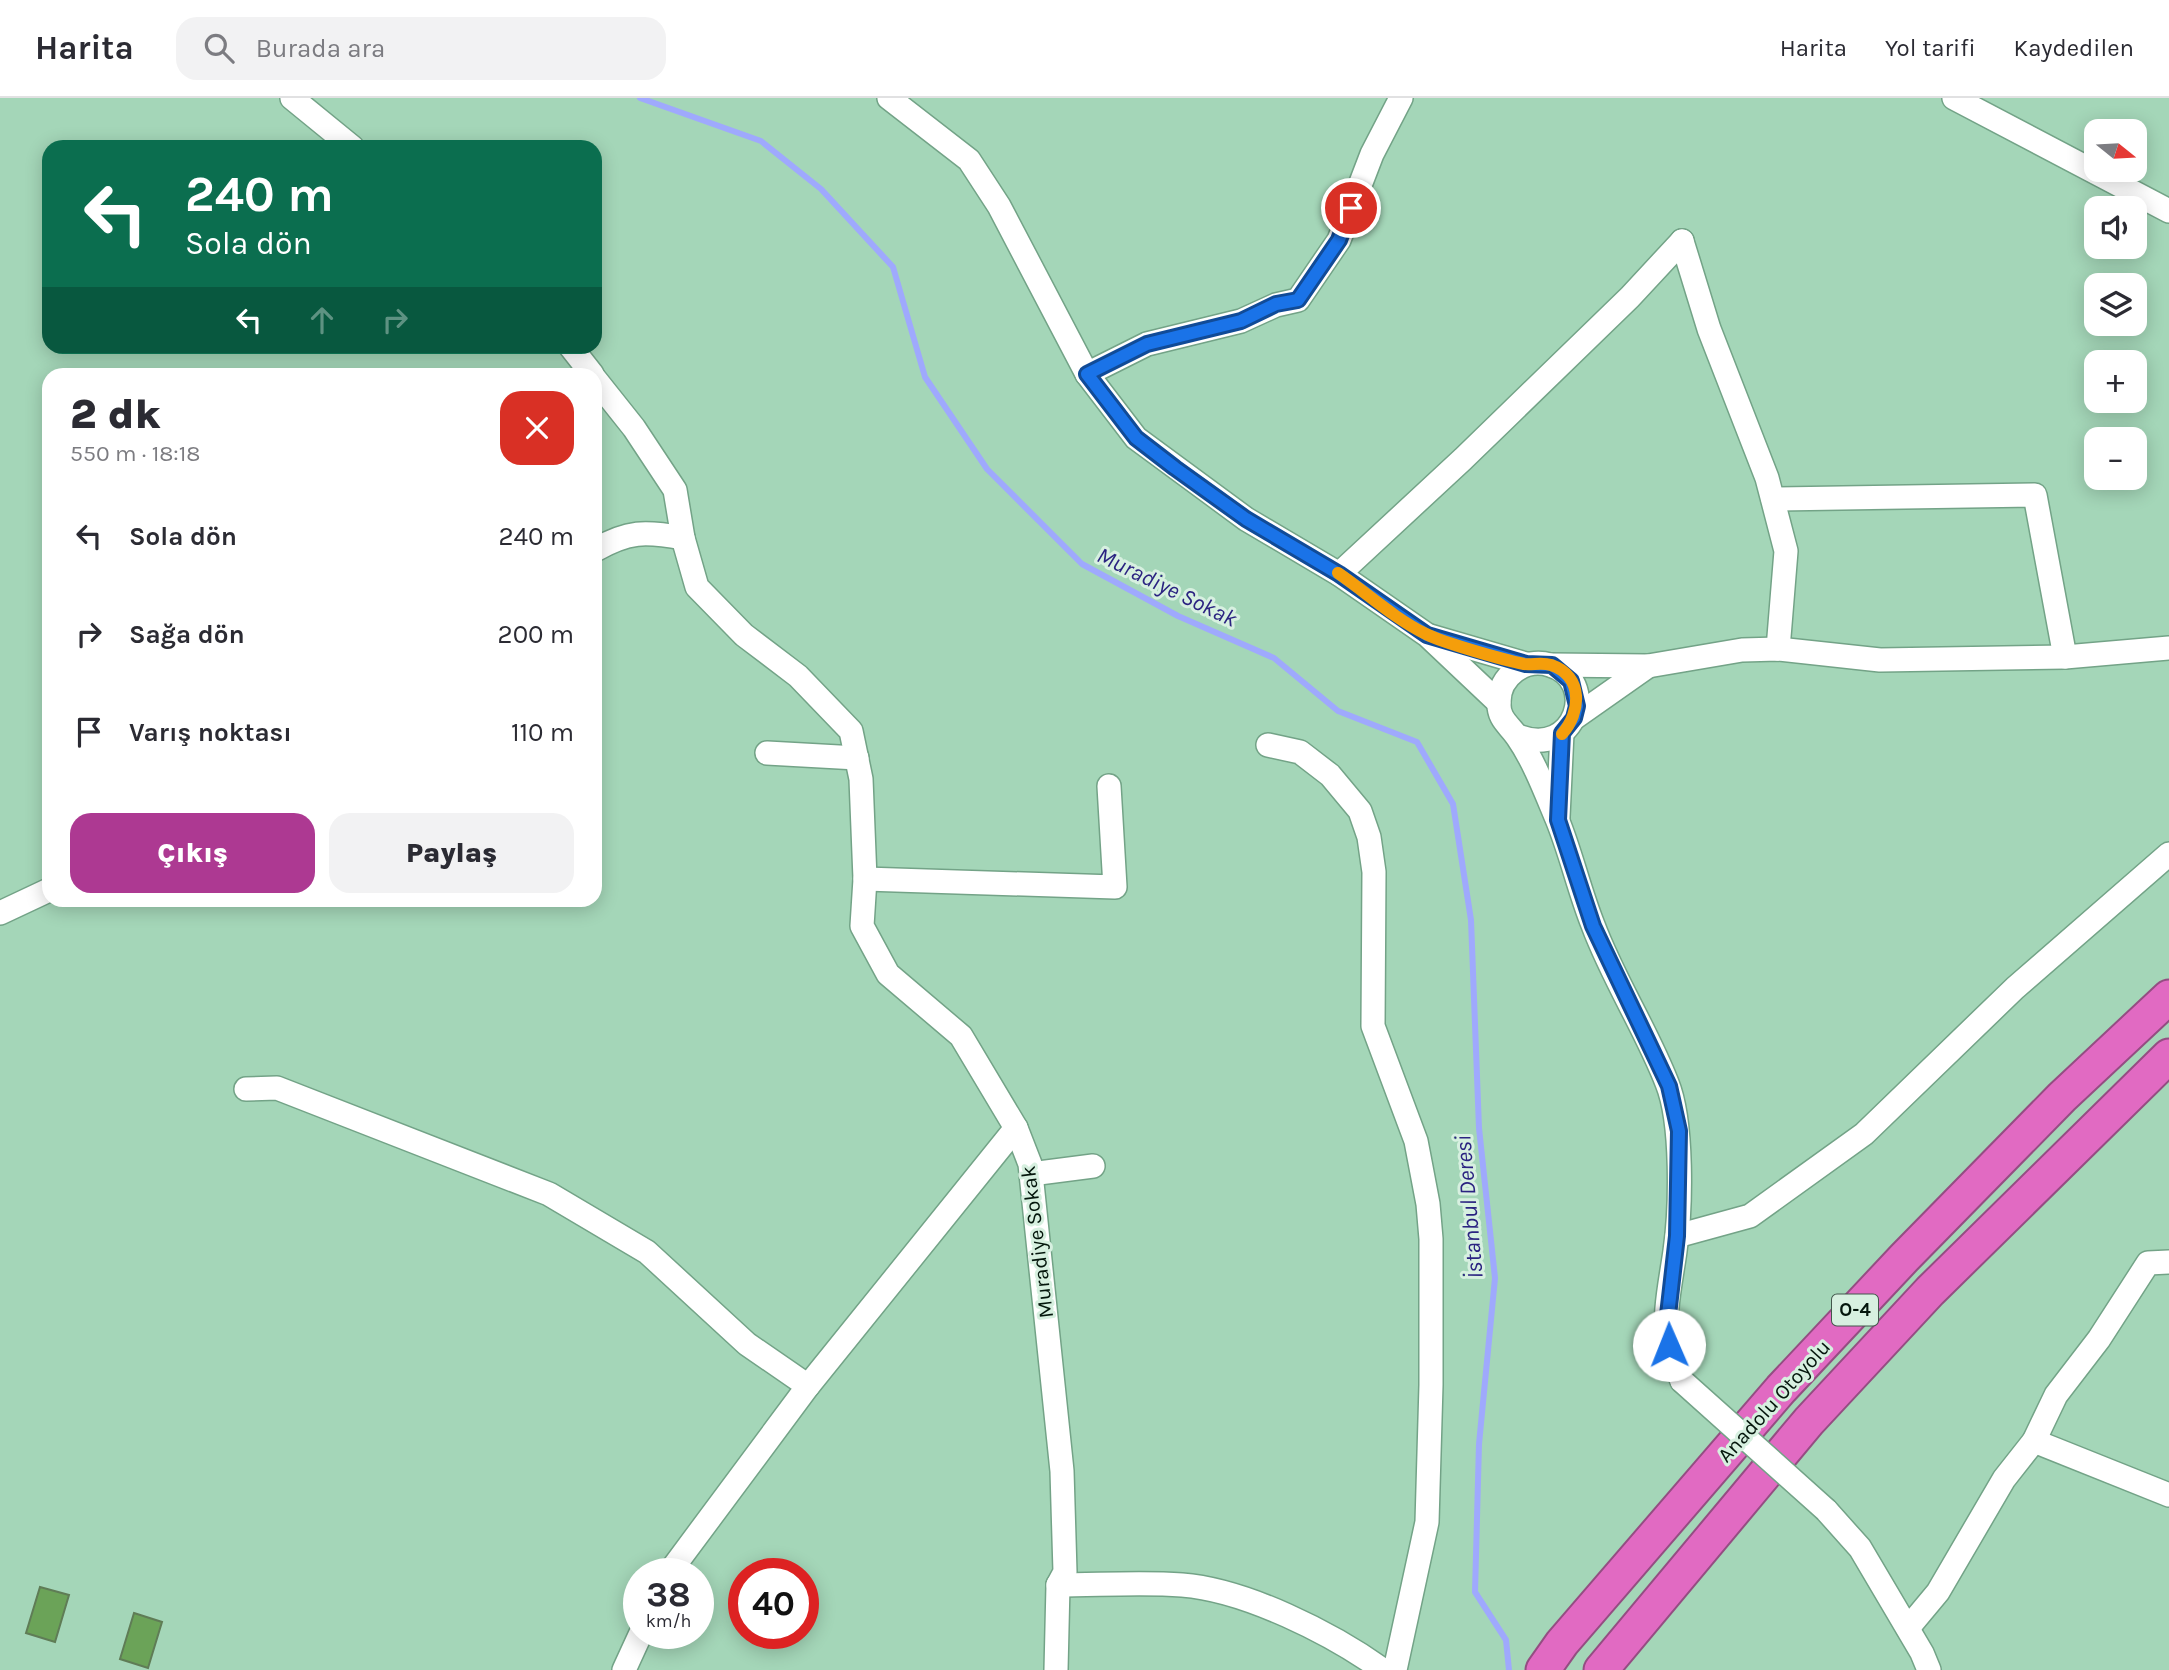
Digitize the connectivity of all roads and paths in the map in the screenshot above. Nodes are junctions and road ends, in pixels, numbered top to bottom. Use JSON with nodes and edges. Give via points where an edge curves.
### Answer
{"nodes":[{"id":1,"x":292,"y":98,"type":"edge"},
{"id":2,"x":889,"y":98,"type":"edge"},
{"id":3,"x":1401,"y":98,"type":"edge"},
{"id":4,"x":1954,"y":98,"type":"edge"},
{"id":5,"x":343,"y":140,"type":"edge"},
{"id":6,"x":2169,"y":211,"type":"edge"},
{"id":7,"x":576,"y":354,"type":"edge"},
{"id":8,"x":587,"y":368,"type":"edge"},
{"id":9,"x":1087,"y":374,"type":"junction"},
{"id":10,"x":602,"y":388,"type":"edge"},
{"id":11,"x":1773,"y":499,"type":"junction"},
{"id":12,"x":682,"y":538,"type":"junction"},
{"id":13,"x":602,"y":547,"type":"edge"},
{"id":14,"x":1339,"y":574,"type":"junction"},
{"id":15,"x":1427,"y":635,"type":"junction"},
{"id":16,"x":2169,"y":648,"type":"edge"},
{"id":17,"x":1778,"y":649,"type":"junction"},
{"id":18,"x":2065,"y":657,"type":"junction"},
{"id":19,"x":1526,"y":664,"type":"junction"},
{"id":20,"x":1552,"y":665,"type":"junction"},
{"id":21,"x":1648,"y":666,"type":"junction"},
{"id":22,"x":1499,"y":703,"type":"junction"},
{"id":23,"x":1568,"y":726,"type":"junction"},
{"id":24,"x":1518,"y":736,"type":"junction"},
{"id":25,"x":1268,"y":745,"type":"dead end"},
{"id":26,"x":767,"y":753,"type":"dead end"},
{"id":27,"x":856,"y":758,"type":"junction"},
{"id":28,"x":1109,"y":786,"type":"dead end"},
{"id":29,"x":1558,"y":820,"type":"junction"},
{"id":30,"x":2169,"y":854,"type":"edge"},
{"id":31,"x":865,"y":879,"type":"junction"},
{"id":32,"x":42,"y":893,"type":"edge"},
{"id":33,"x":0,"y":913,"type":"edge"},
{"id":34,"x":2169,"y":997,"type":"edge"},
{"id":35,"x":2169,"y":1056,"type":"edge"},
{"id":36,"x":246,"y":1089,"type":"dead end"},
{"id":37,"x":1016,"y":1128,"type":"junction"},
{"id":38,"x":1093,"y":1166,"type":"dead end"},
{"id":39,"x":1031,"y":1174,"type":"junction"},
{"id":40,"x":1677,"y":1236,"type":"junction"},
{"id":41,"x":2169,"y":1262,"type":"edge"},
{"id":42,"x":808,"y":1386,"type":"junction"},
{"id":43,"x":2034,"y":1441,"type":"junction"},
{"id":44,"x":2169,"y":1494,"type":"edge"},
{"id":45,"x":680,"y":1558,"type":"edge"},
{"id":46,"x":1058,"y":1586,"type":"junction"},
{"id":47,"x":1908,"y":1628,"type":"junction"},
{"id":48,"x":634,"y":1649,"type":"edge"},
{"id":49,"x":624,"y":1670,"type":"edge"},
{"id":50,"x":1056,"y":1670,"type":"edge"},
{"id":51,"x":1383,"y":1670,"type":"edge"},
{"id":52,"x":1395,"y":1670,"type":"edge"},
{"id":53,"x":1542,"y":1670,"type":"edge"},
{"id":54,"x":1601,"y":1670,"type":"edge"},
{"id":55,"x":1929,"y":1670,"type":"edge"}],
"edges":[{"from":1,"to":5,"type":"street"},
{"from":2,"to":9,"type":"street","via":[[969,160],[999,206]]},
{"from":3,"to":9,"type":"street","via":[[1372,154],[1339,240],[1298,300],[1276,304],[1241,321],[1147,344]]},
{"from":4,"to":6,"type":"street"},
{"from":7,"to":8,"type":"street"},
{"from":9,"to":14,"type":"street","via":[[1136,438],[1246,519]]},
{"from":10,"to":12,"type":"street","name":"Muradiye Sokak","via":[[675,490]]},
{"from":11,"to":14,"type":"street","via":[[1709,329],[1682,240],[1463,459]]},
{"from":11,"to":17,"type":"street","via":[[1786,551]]},
{"from":11,"to":18,"type":"street","via":[[2035,495]]},
{"from":12,"to":13,"type":"street","via":[[647,531],[616,538]]},
{"from":12,"to":27,"type":"street","name":"Muradiye Sokak","via":[[697,587],[744,635],[798,676],[852,731]]},
{"from":14,"to":15,"type":"street"},
{"from":15,"to":19,"type":"street"},
{"from":15,"to":22,"type":"street"},
{"from":16,"to":18,"type":"street"},
{"from":17,"to":18,"type":"street","via":[[1880,660]]},
{"from":17,"to":21,"type":"street","via":[[1742,650]]},
{"from":19,"to":20,"type":"street"},
{"from":19,"to":22,"type":"street","via":[[1506,679]]},
{"from":20,"to":21,"type":"street"},
{"from":20,"to":23,"type":"street","via":[[1563,671],[1576,692]]},
{"from":21,"to":23,"type":"street"},
{"from":22,"to":24,"type":"street","via":[[1507,727]]},
{"from":23,"to":24,"type":"street","via":[[1543,741]]},
{"from":23,"to":29,"type":"street"},
{"from":24,"to":29,"type":"street"},
{"from":25,"to":52,"type":"street","via":[[1300,752],[1330,775],[1360,811],[1374,872],[1373,1026],[1416,1141],[1427,1204],[1431,1239],[1427,1522]]},
{"from":26,"to":27,"type":"street"},
{"from":27,"to":31,"type":"street","name":"Muradiye Sokak"},
{"from":28,"to":31,"type":"street","via":[[1115,887]]},
{"from":29,"to":40,"type":"street","via":[[1593,926],[1669,1086],[1679,1131]]},
{"from":30,"to":40,"type":"street","via":[[2015,988],[1864,1134],[1750,1216]]},
{"from":31,"to":37,"type":"street","name":"Muradiye Sokak","via":[[862,926],[888,974],[961,1036]]},
{"from":32,"to":33,"type":"street"},
{"from":34,"to":53,"type":"highway","name":"Anadolu Otoyolu","number":"O-4","via":[[2062,1097],[1847,1318]]},
{"from":35,"to":54,"type":"highway","name":"Anadolu Otoyolu","number":"O-4","via":[[1930,1291],[1809,1421]]},
{"from":36,"to":42,"type":"street","via":[[277,1088],[549,1194],[647,1252],[747,1344]]},
{"from":37,"to":39,"type":"street","name":"Muradiye Sokak"},
{"from":37,"to":42,"type":"street"},
{"from":38,"to":39,"type":"street"},
{"from":39,"to":46,"type":"street","name":"Muradiye Sokak","via":[[1062,1471],[1065,1572]]},
{"from":40,"to":47,"type":"street","bridge":true,"via":[[1669,1345],[1682,1381],[1826,1510],[1860,1548]]},
{"from":41,"to":43,"type":"street","via":[[2148,1263],[2056,1395]]},
{"from":42,"to":45,"type":"street"},
{"from":43,"to":44,"type":"street"},
{"from":43,"to":47,"type":"street","via":[[2004,1479],[1938,1591]]},
{"from":46,"to":50,"type":"street","name":"Muradiye Sokak"},
{"from":46,"to":51,"type":"street","via":[[1183,1585],[1227,1595],[1321,1634]]},
{"from":47,"to":55,"type":"street"},
{"from":48,"to":49,"type":"street"}]}
